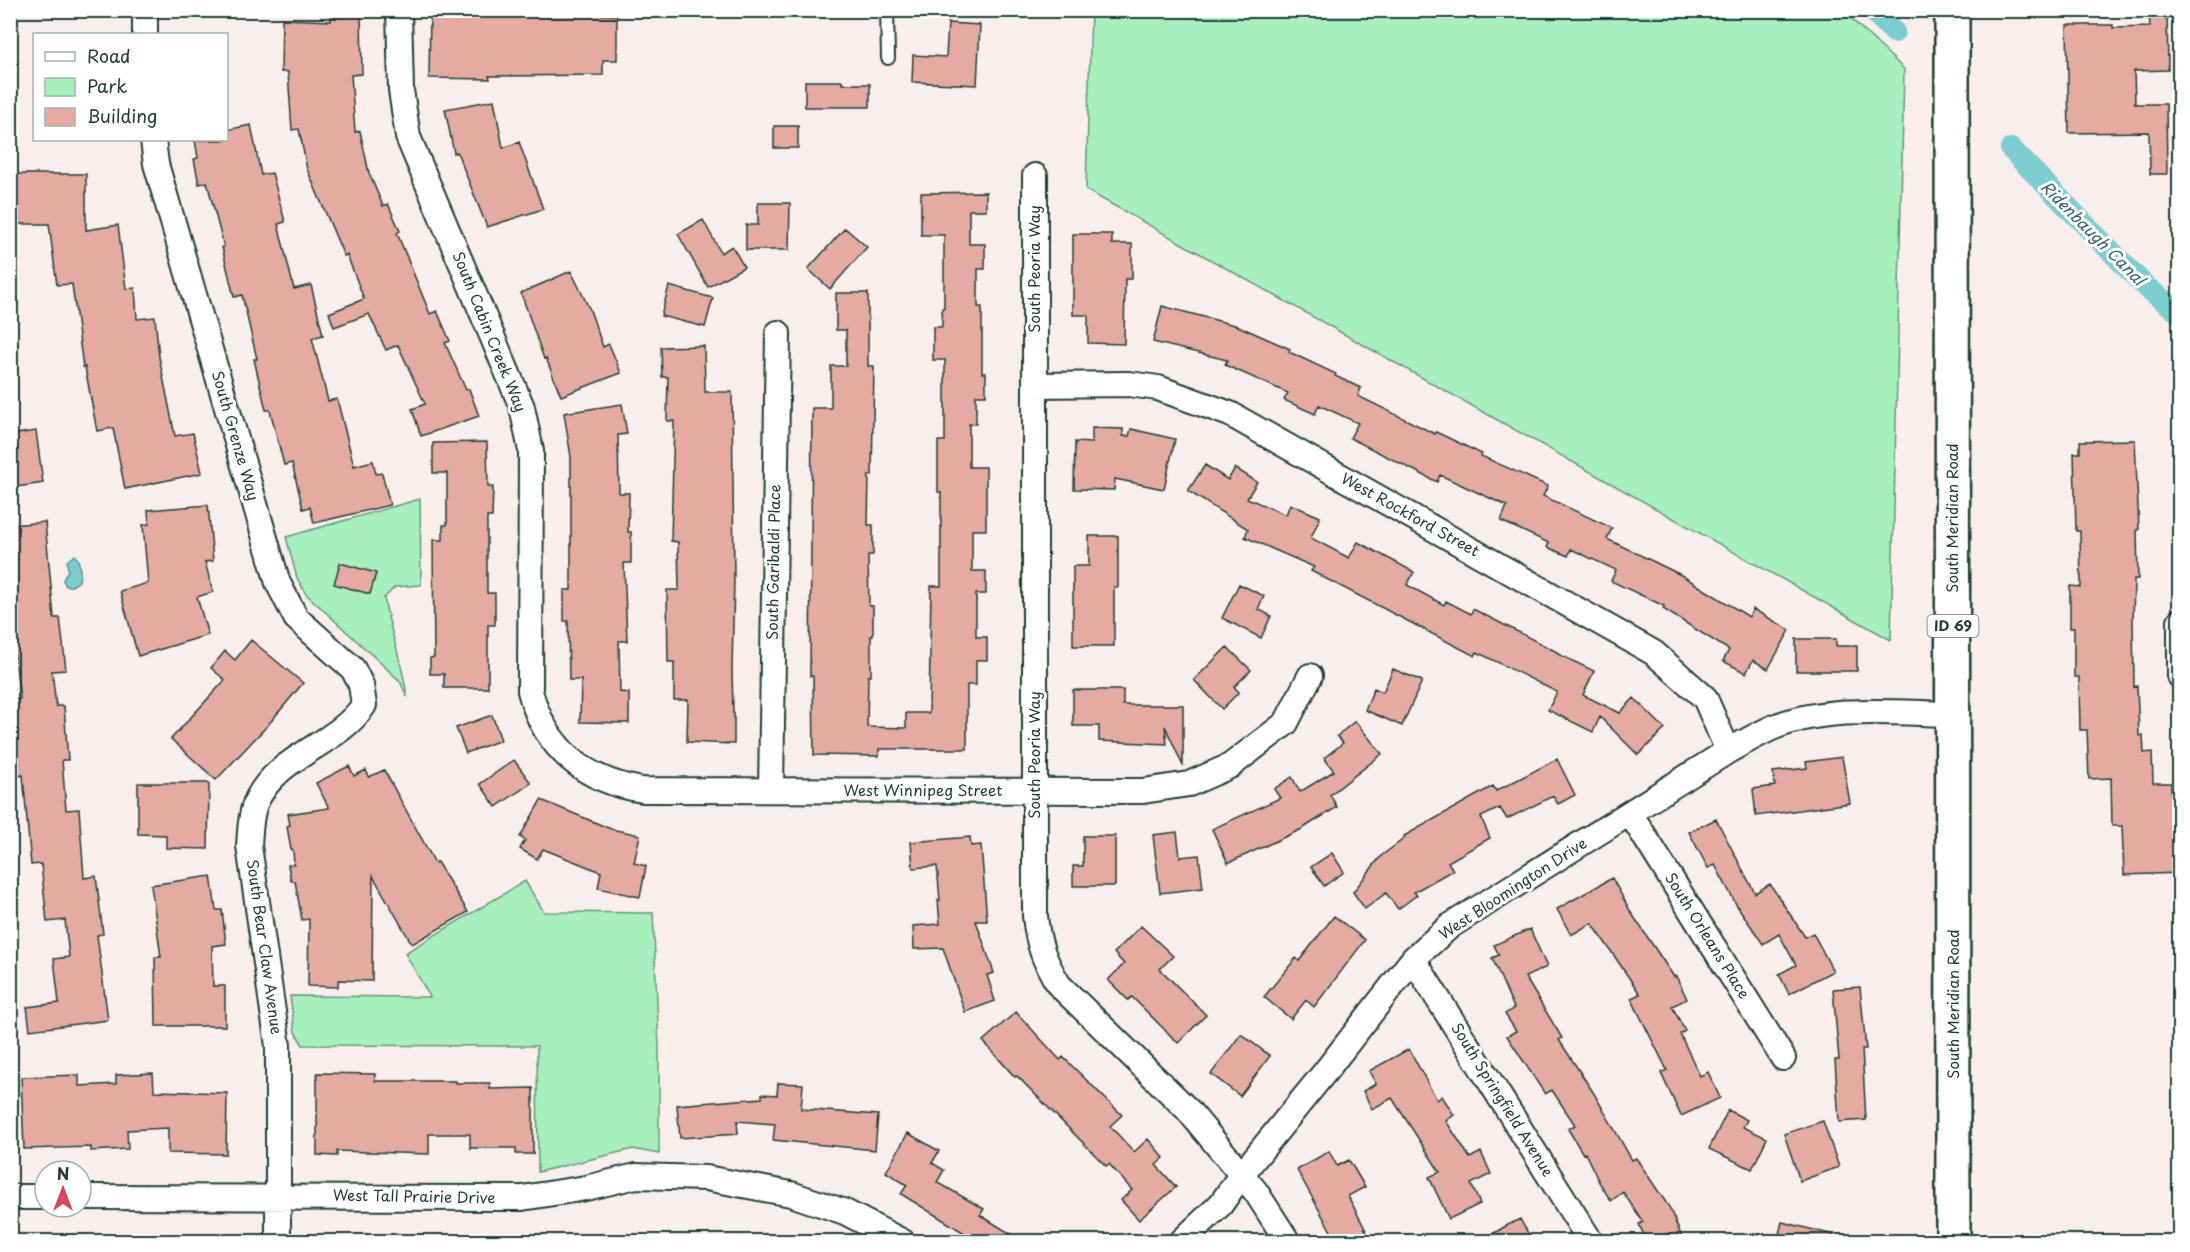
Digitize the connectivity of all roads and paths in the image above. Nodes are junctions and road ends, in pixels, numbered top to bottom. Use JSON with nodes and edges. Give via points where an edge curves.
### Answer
{"nodes":[{"id":1,"x":145,"y":10,"type":"edge"},
{"id":2,"x":399,"y":10,"type":"edge"},
{"id":3,"x":887,"y":10,"type":"edge"},
{"id":4,"x":1952,"y":10,"type":"edge"},
{"id":5,"x":145,"y":33,"type":"edge"},
{"id":6,"x":888,"y":58,"type":"dead end"},
{"id":7,"x":153,"y":141,"type":"edge"},
{"id":8,"x":1035,"y":176,"type":"dead end"},
{"id":9,"x":778,"y":333,"type":"dead end"},
{"id":10,"x":1035,"y":385,"type":"junction"},
{"id":11,"x":2180,"y":621,"type":"edge"},
{"id":12,"x":1310,"y":676,"type":"dead end"},
{"id":13,"x":2180,"y":676,"type":"edge"},
{"id":14,"x":364,"y":705,"type":"joint"},
{"id":15,"x":1954,"y":714,"type":"junction"},
{"id":16,"x":1728,"y":751,"type":"junction"},
{"id":17,"x":569,"y":758,"type":"joint"},
{"id":18,"x":771,"y":790,"type":"junction"},
{"id":19,"x":1035,"y":791,"type":"junction"},
{"id":20,"x":1630,"y":813,"type":"junction"},
{"id":21,"x":1413,"y":959,"type":"junction"},
{"id":22,"x":1784,"y":1058,"type":"dead end"},
{"id":23,"x":1241,"y":1175,"type":"junction"},
{"id":24,"x":10,"y":1197,"type":"edge"},
{"id":25,"x":33,"y":1197,"type":"edge"},
{"id":26,"x":93,"y":1197,"type":"edge"},
{"id":27,"x":278,"y":1197,"type":"junction"},
{"id":28,"x":278,"y":1242,"type":"edge"},
{"id":29,"x":903,"y":1242,"type":"edge"},
{"id":30,"x":1182,"y":1242,"type":"edge"},
{"id":31,"x":1288,"y":1242,"type":"edge"},
{"id":32,"x":1591,"y":1242,"type":"edge"},
{"id":33,"x":1953,"y":1242,"type":"edge"}],
"edges":[{"from":1,"to":5,"type":"street"},
{"from":2,"to":17,"type":"street","name":"South Cabin Creek Way","via":[[401,90],[408,137],[522,407],[531,451],[530,692],[546,731]]},
{"from":3,"to":6,"type":"lane"},
{"from":4,"to":15,"type":"main road","name":"South Meridian Road","number":"ID 69"},
{"from":7,"to":14,"type":"street","name":"South Grenze Way","via":[[156,164],[278,583],[296,618],[353,669],[362,685]]},
{"from":8,"to":10,"type":"street","name":"South Peoria Way"},
{"from":9,"to":18,"type":"street","name":"South Garibaldi Place"},
{"from":10,"to":16,"type":"street","name":"West Rockford Street","via":[[1129,384],[1158,388],[1230,414],[1654,652],[1705,698]]},
{"from":10,"to":19,"type":"street","name":"South Peoria Way"},
{"from":11,"to":13,"type":"street"},
{"from":12,"to":19,"type":"street","name":"West Winnipeg Street","via":[[1286,723],[1230,766],[1189,784],[1143,791]]},
{"from":14,"to":27,"type":"street","name":"South Bear Claw Avenue","via":[[342,729],[277,771],[255,804],[251,825],[249,846],[278,1046]]},
{"from":15,"to":16,"type":"street","name":"West Bloomington Drive","via":[[1850,713],[1810,717],[1774,727]]},
{"from":15,"to":33,"type":"main road","name":"South Meridian Road","number":"ID 69"},
{"from":16,"to":20,"type":"street","name":"West Bloomington Drive"},
{"from":17,"to":18,"type":"street","name":"West Winnipeg Street","via":[[602,780],[643,790]]},
{"from":18,"to":19,"type":"street","name":"West Winnipeg Street"},
{"from":19,"to":23,"type":"street","name":"South Peoria Way","via":[[1035,916],[1046,964],[1059,985],[1188,1110]]},
{"from":20,"to":21,"type":"street","name":"West Bloomington Drive","via":[[1450,926]]},
{"from":20,"to":22,"type":"street","name":"South Orleans Place"},
{"from":21,"to":23,"type":"street","name":"West Bloomington Drive"},
{"from":21,"to":32,"type":"street","name":"South Springfield Avenue"},
{"from":23,"to":30,"type":"street","name":"West Bloomington Drive","via":[[1221,1203]]},
{"from":23,"to":31,"type":"street","name":"South Peoria Way"},
{"from":24,"to":25,"type":"street"},
{"from":26,"to":27,"type":"street","name":"West Tall Prairie Drive"},
{"from":27,"to":28,"type":"street","name":"South Bear Claw Avenue"},
{"from":27,"to":29,"type":"street","name":"West Tall Prairie Drive","via":[[522,1198],[636,1176],[706,1178],[791,1194],[845,1212]]}]}
